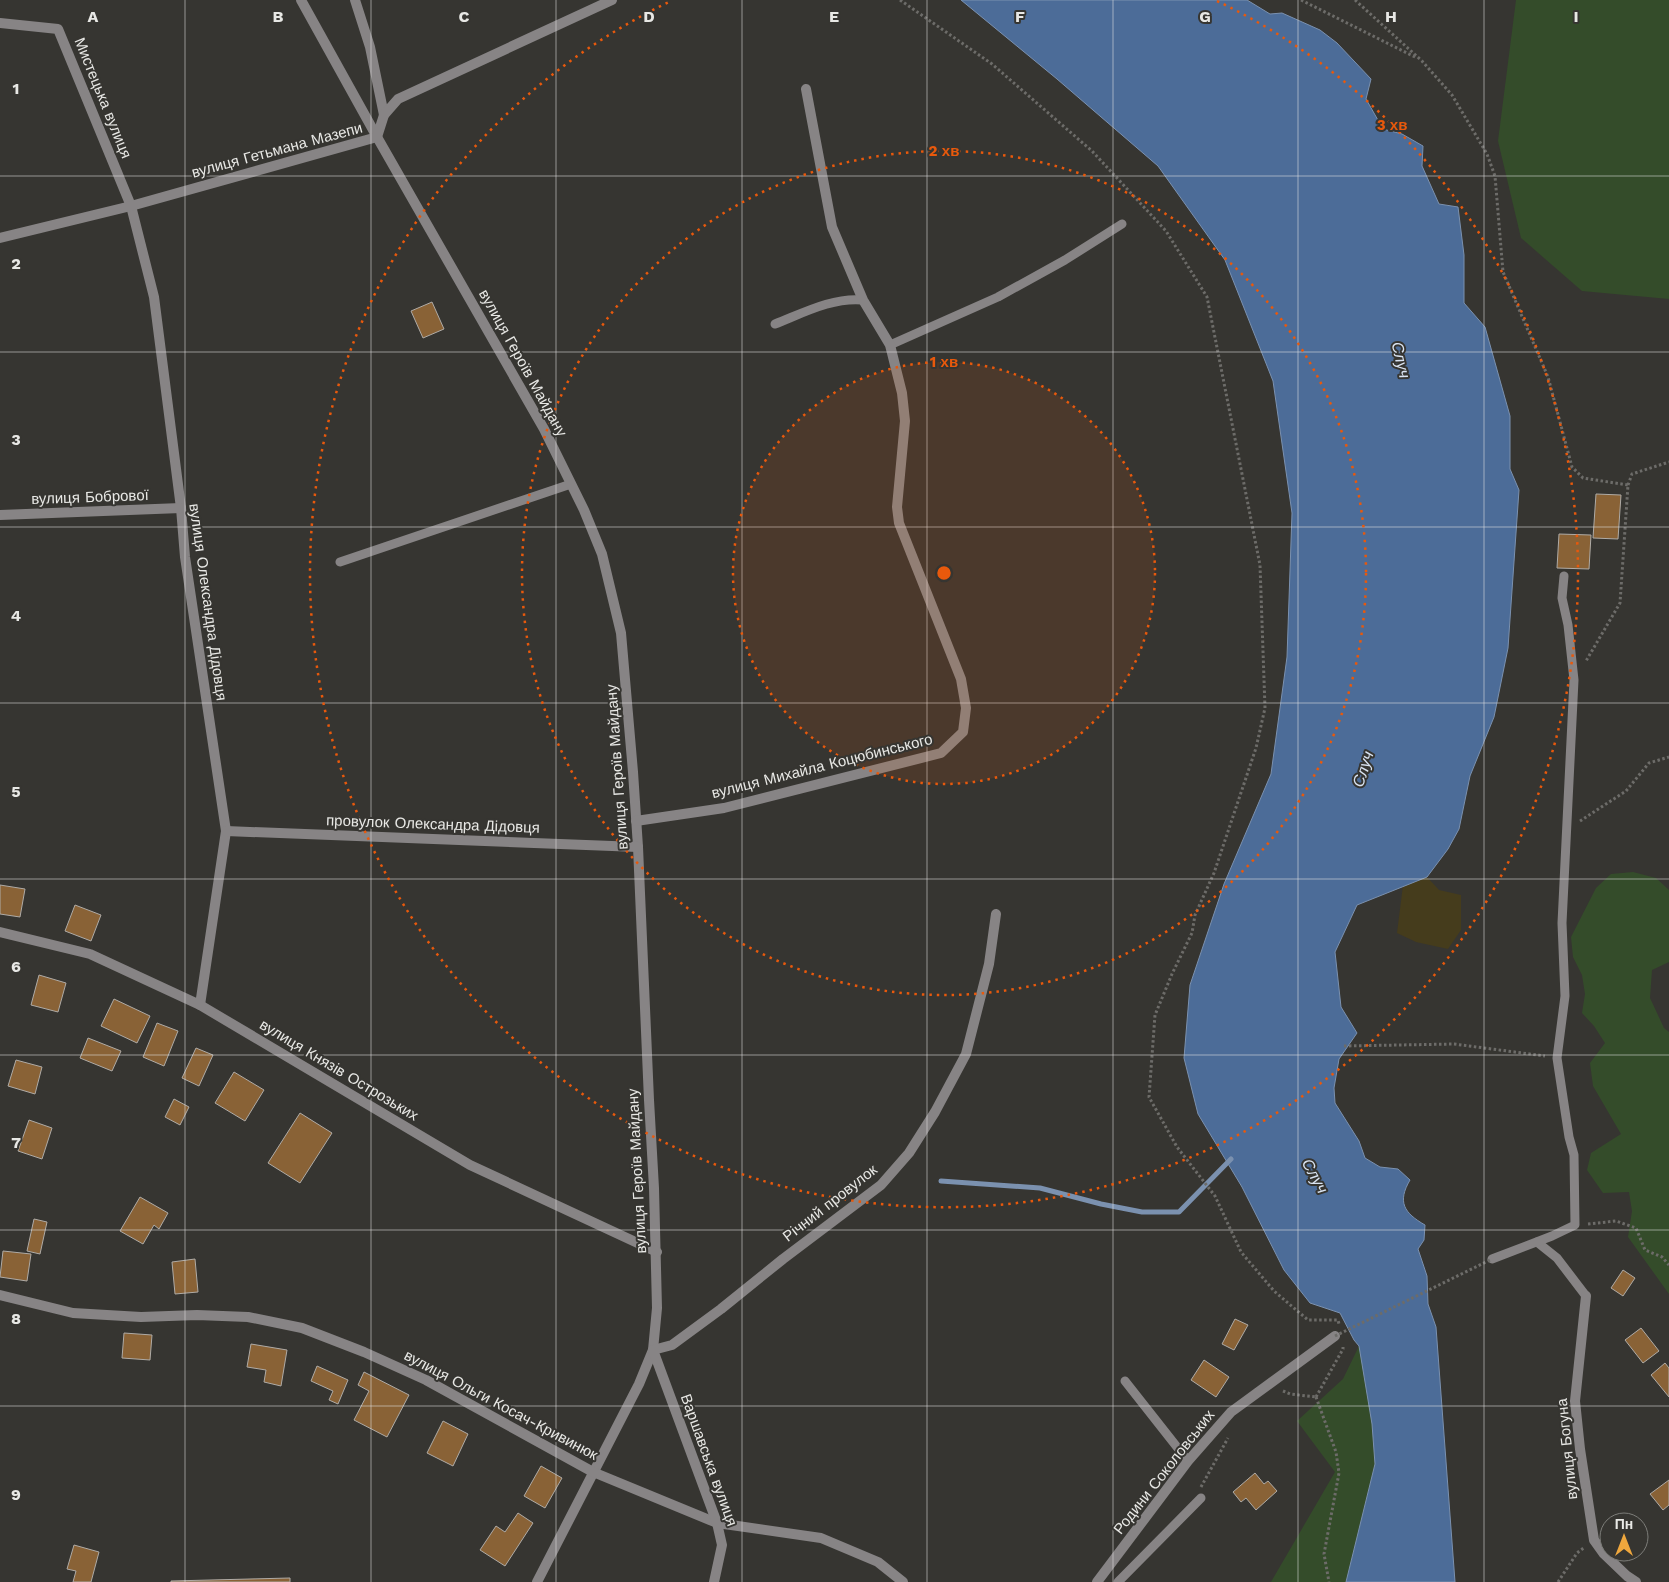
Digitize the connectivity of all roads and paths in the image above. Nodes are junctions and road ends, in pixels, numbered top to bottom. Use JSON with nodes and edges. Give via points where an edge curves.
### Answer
{"nodes":[{"id":1,"x":301,"y":0,"type":"edge"},
{"id":2,"x":355,"y":0,"type":"edge"},
{"id":3,"x":612,"y":0,"type":"edge"},
{"id":4,"x":900,"y":0,"type":"edge"},
{"id":5,"x":1301,"y":0,"type":"edge"},
{"id":6,"x":1355,"y":0,"type":"edge"},
{"id":7,"x":0,"y":23,"type":"edge"},
{"id":8,"x":1422,"y":61,"type":"junction"},
{"id":9,"x":806,"y":89,"type":"dead end"},
{"id":10,"x":384,"y":115,"type":"junction"},
{"id":11,"x":377,"y":137,"type":"junction"},
{"id":12,"x":131,"y":206,"type":"junction"},
{"id":13,"x":1122,"y":224,"type":"dead end"},
{"id":14,"x":0,"y":238,"type":"edge"},
{"id":15,"x":863,"y":300,"type":"junction"},
{"id":16,"x":775,"y":324,"type":"dead end"},
{"id":17,"x":890,"y":345,"type":"junction"},
{"id":18,"x":1669,"y":462,"type":"edge"},
{"id":19,"x":571,"y":484,"type":"junction"},
{"id":20,"x":1628,"y":485,"type":"junction"},
{"id":21,"x":180,"y":508,"type":"junction"},
{"id":22,"x":0,"y":515,"type":"edge"},
{"id":23,"x":340,"y":562,"type":"dead end"},
{"id":24,"x":1564,"y":576,"type":"dead end"},
{"id":25,"x":1574,"y":680,"type":"junction"},
{"id":26,"x":1669,"y":757,"type":"edge"},
{"id":27,"x":636,"y":821,"type":"junction"},
{"id":28,"x":1566,"y":830,"type":"junction"},
{"id":29,"x":226,"y":831,"type":"junction"},
{"id":30,"x":638,"y":847,"type":"junction"},
{"id":31,"x":996,"y":914,"type":"dead end"},
{"id":32,"x":0,"y":932,"type":"edge"},
{"id":33,"x":200,"y":1005,"type":"junction"},
{"id":34,"x":1344,"y":1046,"type":"dead end"},
{"id":35,"x":1557,"y":1058,"type":"junction"},
{"id":36,"x":1575,"y":1225,"type":"junction"},
{"id":37,"x":1537,"y":1242,"type":"junction"},
{"id":38,"x":657,"y":1252,"type":"junction"},
{"id":39,"x":1492,"y":1258,"type":"joint"},
{"id":40,"x":1669,"y":1265,"type":"edge"},
{"id":41,"x":0,"y":1295,"type":"edge"},
{"id":42,"x":1586,"y":1296,"type":"joint"},
{"id":43,"x":1335,"y":1336,"type":"joint"},
{"id":44,"x":653,"y":1350,"type":"junction"},
{"id":45,"x":1125,"y":1381,"type":"dead end"},
{"id":46,"x":1290,"y":1394,"type":"dead end"},
{"id":47,"x":1316,"y":1396,"type":"junction"},
{"id":48,"x":1228,"y":1437,"type":"dead end"},
{"id":49,"x":1188,"y":1461,"type":"junction"},
{"id":50,"x":593,"y":1472,"type":"junction"},
{"id":51,"x":1200,"y":1498,"type":"joint"},
{"id":52,"x":717,"y":1523,"type":"junction"},
{"id":53,"x":1594,"y":1540,"type":"junction"},
{"id":54,"x":537,"y":1582,"type":"edge"},
{"id":55,"x":714,"y":1582,"type":"edge"},
{"id":56,"x":903,"y":1582,"type":"edge"},
{"id":57,"x":1097,"y":1582,"type":"edge"},
{"id":58,"x":1118,"y":1582,"type":"edge"},
{"id":59,"x":1329,"y":1582,"type":"edge"},
{"id":60,"x":1558,"y":1582,"type":"edge"},
{"id":61,"x":1636,"y":1582,"type":"edge"}],
"edges":[{"from":1,"to":11,"type":"street","name":"вулиця Героїв Майдану"},
{"from":2,"to":10,"type":"street","via":[[370,47]]},
{"from":3,"to":10,"type":"street","name":"вулиця Гетьмана Мазепи","via":[[398,99]]},
{"from":4,"to":47,"type":"path","via":[[992,64],[1092,151],[1166,231],[1207,297],[1260,565],[1265,708],[1256,748],[1214,873],[1156,1015],[1149,1097],[1177,1147],[1215,1196],[1242,1252],[1268,1284],[1308,1320],[1338,1320],[1343,1349]]},
{"from":5,"to":8,"type":"path"},
{"from":6,"to":8,"type":"path"},
{"from":7,"to":12,"type":"street","name":"Мистецька вулиця","via":[[58,29]]},
{"from":8,"to":20,"type":"path","via":[[1452,95],[1488,154],[1495,176],[1503,272],[1548,377],[1572,467],[1583,478]]},
{"from":9,"to":15,"type":"street","name":"вулиця Михайла Коцюбинського","via":[[832,227]]},
{"from":10,"to":11,"type":"street","name":"вулиця Гетьмана Мазепи"},
{"from":11,"to":12,"type":"street","name":"вулиця Гетьмана Мазепи"},
{"from":11,"to":19,"type":"street","name":"вулиця Героїв Майдану","via":[[544,429]]},
{"from":12,"to":14,"type":"street","name":"вулиця Гетьмана Мазепи"},
{"from":12,"to":21,"type":"street","name":"вулиця Олександра Дідовця","via":[[154,297]]},
{"from":13,"to":17,"type":"lane","via":[[998,297]]},
{"from":15,"to":16,"type":"lane","via":[[851,299],[818,307]]},
{"from":15,"to":17,"type":"street","name":"вулиця Михайла Коцюбинського"},
{"from":17,"to":27,"type":"street","name":"вулиця Михайла Коцюбинського","via":[[905,420],[897,507],[899,523],[961,679],[966,708],[963,732],[941,753],[724,808]]},
{"from":18,"to":20,"type":"path","via":[[1632,474]]},
{"from":19,"to":23,"type":"lane"},
{"from":19,"to":27,"type":"street","name":"вулиця Героїв Майдану","via":[[602,554],[621,633]]},
{"from":20,"to":25,"type":"path","via":[[1620,603]]},
{"from":21,"to":22,"type":"street","name":"вулиця Бобрової"},
{"from":21,"to":29,"type":"street","name":"вулиця Олександра Дідовця"},
{"from":24,"to":25,"type":"lane","via":[[1562,598]]},
{"from":25,"to":28,"type":"lane"},
{"from":26,"to":28,"type":"path","via":[[1649,763],[1626,791]]},
{"from":27,"to":30,"type":"street","name":"вулиця Героїв Майдану"},
{"from":28,"to":35,"type":"lane","via":[[1562,923],[1565,996]]},
{"from":29,"to":30,"type":"street","name":"провулок Олександра Дідовця"},
{"from":29,"to":33,"type":"street","name":"вулиця Олександра Дідовця"},
{"from":30,"to":38,"type":"street","name":"вулиця Героїв Майдану"},
{"from":31,"to":44,"type":"street","name":"Річний провулок","via":[[990,964],[966,1054],[909,1153],[881,1185],[721,1309],[672,1344]]},
{"from":32,"to":33,"type":"street","name":"вулиця Князів Острозьких","via":[[90,954]]},
{"from":33,"to":38,"type":"street","name":"вулиця Князів Острозьких","via":[[470,1164]]},
{"from":34,"to":35,"type":"path","via":[[1454,1044]]},
{"from":35,"to":36,"type":"lane","via":[[1574,1154]]},
{"from":36,"to":37,"type":"lane"},
{"from":36,"to":40,"type":"path","via":[[1616,1222],[1636,1228],[1646,1250],[1662,1257]]},
{"from":37,"to":39,"type":"lane"},
{"from":37,"to":42,"type":"lane","via":[[1557,1258]]},
{"from":38,"to":44,"type":"street","name":"вулиця Героїв Майдану"},
{"from":39,"to":43,"type":"path","bridge":true},
{"from":41,"to":50,"type":"street","name":"вулиця Ольги Косач-Кривинюк","via":[[73,1313],[248,1317],[302,1328],[426,1380]]},
{"from":42,"to":53,"type":"street","name":"вулиця Богуна","via":[[1575,1401]]},
{"from":43,"to":49,"type":"street","name":"Родини Соколовських","via":[[1231,1412]]},
{"from":44,"to":50,"type":"street","name":"вулиця Героїв Майдану"},
{"from":44,"to":52,"type":"street","name":"Варшавська вулиця"},
{"from":45,"to":49,"type":"lane"},
{"from":46,"to":47,"type":"path"},
{"from":47,"to":59,"type":"path","via":[[1336,1452],[1339,1473],[1324,1554]]},
{"from":48,"to":51,"type":"path","via":[[1201,1488]]},
{"from":49,"to":57,"type":"street","name":"Родини Соколовських"},
{"from":50,"to":52,"type":"street","name":"вулиця Ольги Косач-Кривинюк"},
{"from":50,"to":54,"type":"street","name":"вулиця Героїв Майдану"},
{"from":51,"to":58,"type":"lane"},
{"from":52,"to":55,"type":"street","name":"Варшавська вулиця","via":[[722,1545]]},
{"from":52,"to":56,"type":"street","name":"вулиця Ольги Косач-Кривинюк","via":[[821,1538],[878,1562]]},
{"from":53,"to":60,"type":"path","via":[[1577,1553]]},
{"from":53,"to":61,"type":"street","via":[[1604,1554]]}]}
